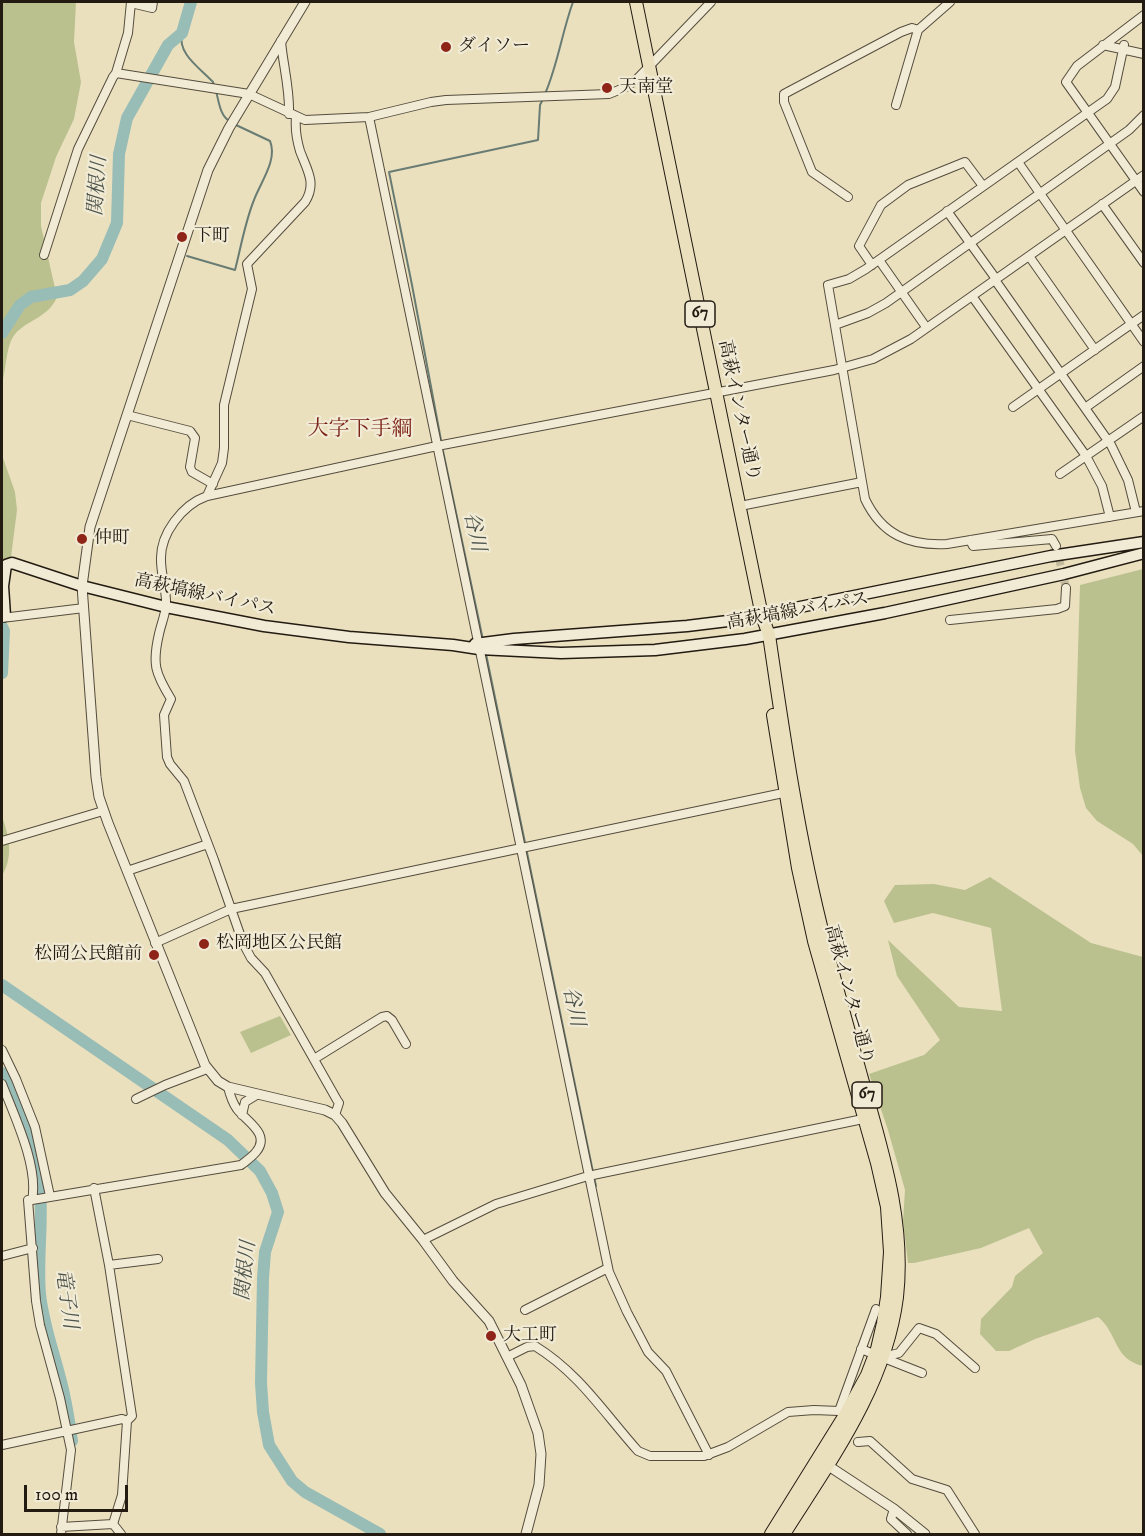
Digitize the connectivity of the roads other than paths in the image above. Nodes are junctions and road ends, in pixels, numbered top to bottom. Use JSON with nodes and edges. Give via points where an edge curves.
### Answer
{"nodes":[{"id":1,"x":131,"y":2,"type":"edge"},
{"id":2,"x":153,"y":2,"type":"edge"},
{"id":3,"x":304,"y":2,"type":"edge"},
{"id":4,"x":636,"y":2,"type":"edge"},
{"id":5,"x":711,"y":2,"type":"edge"},
{"id":6,"x":950,"y":2,"type":"edge"},
{"id":7,"x":1143,"y":15,"type":"edge"},
{"id":8,"x":918,"y":30,"type":"junction"},
{"id":9,"x":281,"y":40,"type":"junction"},
{"id":10,"x":1103,"y":45,"type":"junction"},
{"id":11,"x":1123,"y":47,"type":"junction"},
{"id":12,"x":1143,"y":54,"type":"edge"},
{"id":13,"x":649,"y":67,"type":"junction"},
{"id":14,"x":116,"y":73,"type":"junction"},
{"id":15,"x":249,"y":94,"type":"junction"},
{"id":16,"x":896,"y":105,"type":"dead end"},
{"id":17,"x":1088,"y":113,"type":"junction"},
{"id":18,"x":292,"y":115,"type":"junction"},
{"id":19,"x":1143,"y":115,"type":"edge"},
{"id":20,"x":369,"y":117,"type":"junction"},
{"id":21,"x":1110,"y":143,"type":"junction"},
{"id":22,"x":1018,"y":162,"type":"junction"},
{"id":23,"x":1143,"y":175,"type":"edge"},
{"id":24,"x":1136,"y":180,"type":"junction"},
{"id":25,"x":983,"y":186,"type":"junction"},
{"id":26,"x":1143,"y":192,"type":"edge"},
{"id":27,"x":1039,"y":193,"type":"junction"},
{"id":28,"x":848,"y":197,"type":"dead end"},
{"id":29,"x":1102,"y":204,"type":"junction"},
{"id":30,"x":947,"y":212,"type":"junction"},
{"id":31,"x":1065,"y":230,"type":"junction"},
{"id":32,"x":969,"y":243,"type":"junction"},
{"id":33,"x":44,"y":255,"type":"dead end"},
{"id":34,"x":1029,"y":256,"type":"junction"},
{"id":35,"x":875,"y":262,"type":"junction"},
{"id":36,"x":1143,"y":263,"type":"edge"},
{"id":37,"x":995,"y":279,"type":"junction"},
{"id":38,"x":901,"y":292,"type":"junction"},
{"id":39,"x":972,"y":296,"type":"junction"},
{"id":40,"x":1143,"y":315,"type":"edge"},
{"id":41,"x":1131,"y":324,"type":"junction"},
{"id":42,"x":835,"y":325,"type":"junction"},
{"id":43,"x":926,"y":327,"type":"junction"},
{"id":44,"x":1143,"y":342,"type":"edge"},
{"id":45,"x":1095,"y":350,"type":"junction"},
{"id":46,"x":1143,"y":366,"type":"edge"},
{"id":47,"x":842,"y":367,"type":"junction"},
{"id":48,"x":1061,"y":373,"type":"junction"},
{"id":49,"x":1038,"y":389,"type":"junction"},
{"id":50,"x":716,"y":392,"type":"junction"},
{"id":51,"x":1013,"y":407,"type":"dead end"},
{"id":52,"x":1086,"y":408,"type":"junction"},
{"id":53,"x":127,"y":415,"type":"junction"},
{"id":54,"x":1143,"y":416,"type":"edge"},
{"id":55,"x":1108,"y":440,"type":"junction"},
{"id":56,"x":437,"y":446,"type":"junction"},
{"id":57,"x":1086,"y":456,"type":"junction"},
{"id":58,"x":1060,"y":474,"type":"dead end"},
{"id":59,"x":862,"y":482,"type":"junction"},
{"id":60,"x":213,"y":484,"type":"junction"},
{"id":61,"x":207,"y":496,"type":"junction"},
{"id":62,"x":740,"y":506,"type":"junction"},
{"id":63,"x":1140,"y":512,"type":"edge"},
{"id":64,"x":1110,"y":517,"type":"junction"},
{"id":65,"x":970,"y":540,"type":"junction"},
{"id":66,"x":1143,"y":542,"type":"edge"},
{"id":67,"x":1056,"y":546,"type":"dead end"},
{"id":68,"x":1143,"y":553,"type":"edge"},
{"id":69,"x":82,"y":586,"type":"junction"},
{"id":70,"x":1066,"y":588,"type":"tunnel mouth"},
{"id":71,"x":84,"y":608,"type":"junction"},
{"id":72,"x":166,"y":608,"type":"junction"},
{"id":73,"x":762,"y":615,"type":"junction"},
{"id":74,"x":3,"y":617,"type":"edge"},
{"id":75,"x":950,"y":620,"type":"dead end"},
{"id":76,"x":765,"y":635,"type":"junction"},
{"id":77,"x":479,"y":647,"type":"junction"},
{"id":78,"x":788,"y":792,"type":"junction"},
{"id":79,"x":104,"y":811,"type":"junction"},
{"id":80,"x":2,"y":841,"type":"edge"},
{"id":81,"x":208,"y":844,"type":"junction"},
{"id":82,"x":521,"y":848,"type":"junction"},
{"id":83,"x":127,"y":871,"type":"junction"},
{"id":84,"x":231,"y":909,"type":"junction"},
{"id":85,"x":155,"y":943,"type":"junction"},
{"id":86,"x":406,"y":1044,"type":"dead end"},
{"id":87,"x":2,"y":1050,"type":"edge"},
{"id":88,"x":314,"y":1059,"type":"junction"},
{"id":89,"x":207,"y":1069,"type":"junction"},
{"id":90,"x":2,"y":1084,"type":"edge"},
{"id":91,"x":228,"y":1087,"type":"junction"},
{"id":92,"x":258,"y":1094,"type":"junction"},
{"id":93,"x":136,"y":1099,"type":"dead end"},
{"id":94,"x":242,"y":1115,"type":"junction"},
{"id":95,"x":335,"y":1115,"type":"junction"},
{"id":96,"x":863,"y":1119,"type":"junction"},
{"id":97,"x":588,"y":1176,"type":"junction"},
{"id":98,"x":94,"y":1188,"type":"junction"},
{"id":99,"x":48,"y":1196,"type":"junction"},
{"id":100,"x":32,"y":1200,"type":"junction"},
{"id":101,"x":423,"y":1240,"type":"junction"},
{"id":102,"x":33,"y":1248,"type":"junction"},
{"id":103,"x":2,"y":1256,"type":"edge"},
{"id":104,"x":158,"y":1259,"type":"dead end"},
{"id":105,"x":109,"y":1265,"type":"junction"},
{"id":106,"x":608,"y":1268,"type":"junction"},
{"id":107,"x":876,"y":1309,"type":"dead end"},
{"id":108,"x":525,"y":1310,"type":"dead end"},
{"id":109,"x":861,"y":1349,"type":"junction"},
{"id":110,"x":879,"y":1356,"type":"junction"},
{"id":111,"x":507,"y":1358,"type":"junction"},
{"id":112,"x":975,"y":1368,"type":"dead end"},
{"id":113,"x":922,"y":1373,"type":"dead end"},
{"id":114,"x":842,"y":1413,"type":"junction"},
{"id":115,"x":127,"y":1421,"type":"junction"},
{"id":116,"x":67,"y":1432,"type":"junction"},
{"id":117,"x":858,"y":1442,"type":"dead end"},
{"id":118,"x":2,"y":1445,"type":"edge"},
{"id":119,"x":710,"y":1455,"type":"junction"},
{"id":120,"x":822,"y":1462,"type":"junction"},
{"id":121,"x":894,"y":1509,"type":"junction"},
{"id":122,"x":113,"y":1524,"type":"junction"},
{"id":123,"x":61,"y":1531,"type":"edge"},
{"id":124,"x":121,"y":1534,"type":"edge"},
{"id":125,"x":526,"y":1534,"type":"edge"},
{"id":126,"x":771,"y":1534,"type":"edge"},
{"id":127,"x":784,"y":1534,"type":"edge"},
{"id":128,"x":907,"y":1534,"type":"edge"},
{"id":129,"x":925,"y":1534,"type":"edge"},
{"id":130,"x":975,"y":1534,"type":"edge"}],
"edges":[{"from":1,"to":2,"type":"street","via":[[152,8]]},
{"from":1,"to":14,"type":"street","via":[[128,33]]},
{"from":3,"to":9,"type":"street"},
{"from":4,"to":13,"type":"main road","name":"高萩インター通り","number":"67"},
{"from":5,"to":13,"type":"street"},
{"from":6,"to":8,"type":"street"},
{"from":7,"to":10,"type":"street"},
{"from":8,"to":16,"type":"street"},
{"from":8,"to":28,"type":"street","via":[[901,32],[784,94],[812,172]]},
{"from":9,"to":15,"type":"street"},
{"from":9,"to":18,"type":"street"},
{"from":10,"to":11,"type":"street"},
{"from":10,"to":17,"type":"street","via":[[1077,66],[1066,82]]},
{"from":11,"to":12,"type":"street"},
{"from":11,"to":17,"type":"street","via":[[1115,87],[1110,96]]},
{"from":13,"to":20,"type":"street","via":[[626,87],[609,94],[431,102]]},
{"from":13,"to":50,"type":"main road","name":"高萩インター通り","number":"67"},
{"from":14,"to":15,"type":"street"},
{"from":14,"to":33,"type":"street","via":[[78,149]]},
{"from":15,"to":18,"type":"street"},
{"from":15,"to":53,"type":"street","via":[[208,170]]},
{"from":17,"to":21,"type":"street"},
{"from":17,"to":22,"type":"street"},
{"from":18,"to":20,"type":"street","via":[[315,121]]},
{"from":18,"to":60,"type":"street","via":[[309,170],[311,192],[247,264],[252,289],[224,405],[222,463]]},
{"from":19,"to":21,"type":"street"},
{"from":20,"to":56,"type":"street"},
{"from":21,"to":24,"type":"street"},
{"from":21,"to":27,"type":"street"},
{"from":22,"to":25,"type":"street"},
{"from":22,"to":27,"type":"street"},
{"from":23,"to":24,"type":"street"},
{"from":24,"to":26,"type":"street"},
{"from":24,"to":29,"type":"street"},
{"from":25,"to":30,"type":"street"},
{"from":25,"to":35,"type":"street","via":[[965,162],[908,185],[879,207],[859,246]]},
{"from":27,"to":31,"type":"street"},
{"from":27,"to":32,"type":"street"},
{"from":29,"to":31,"type":"street"},
{"from":29,"to":36,"type":"street"},
{"from":30,"to":32,"type":"street"},
{"from":30,"to":35,"type":"street"},
{"from":31,"to":34,"type":"street"},
{"from":31,"to":41,"type":"street"},
{"from":32,"to":37,"type":"street"},
{"from":32,"to":38,"type":"street"},
{"from":34,"to":37,"type":"street"},
{"from":34,"to":45,"type":"street"},
{"from":35,"to":38,"type":"street"},
{"from":35,"to":42,"type":"street","via":[[849,279],[828,285]]},
{"from":37,"to":39,"type":"street"},
{"from":37,"to":48,"type":"street"},
{"from":38,"to":42,"type":"street","via":[[868,313]]},
{"from":38,"to":43,"type":"street"},
{"from":39,"to":43,"type":"street"},
{"from":39,"to":49,"type":"street"},
{"from":40,"to":41,"type":"street"},
{"from":41,"to":44,"type":"street"},
{"from":41,"to":45,"type":"street"},
{"from":42,"to":47,"type":"street"},
{"from":43,"to":47,"type":"street","via":[[887,353]]},
{"from":45,"to":48,"type":"street"},
{"from":46,"to":52,"type":"street"},
{"from":47,"to":50,"type":"street"},
{"from":47,"to":59,"type":"street"},
{"from":48,"to":49,"type":"street"},
{"from":48,"to":52,"type":"street"},
{"from":49,"to":51,"type":"street"},
{"from":49,"to":57,"type":"street"},
{"from":50,"to":56,"type":"street"},
{"from":50,"to":62,"type":"main road","name":"高萩インター通り","number":"67"},
{"from":52,"to":55,"type":"street"},
{"from":53,"to":60,"type":"street","via":[[190,431],[195,438],[192,472]]},
{"from":53,"to":69,"type":"street","via":[[90,527]]},
{"from":54,"to":55,"type":"street"},
{"from":55,"to":57,"type":"street"},
{"from":55,"to":63,"type":"street"},
{"from":56,"to":61,"type":"street"},
{"from":56,"to":77,"type":"street"},
{"from":57,"to":58,"type":"street"},
{"from":57,"to":64,"type":"street","via":[[1099,479]]},
{"from":59,"to":62,"type":"street"},
{"from":59,"to":65,"type":"street","via":[[865,499],[878,520],[910,542],[931,545]]},
{"from":60,"to":61,"type":"street"},
{"from":61,"to":72,"type":"street","via":[[191,504],[176,520],[161,548]]},
{"from":62,"to":73,"type":"main road","name":"高萩インター通り","number":"67"},
{"from":63,"to":64,"type":"street"},
{"from":64,"to":65,"type":"street"},
{"from":65,"to":67,"type":"street","via":[[973,546],[1052,539]]},
{"from":66,"to":73,"type":"main road","name":"高萩塙線バイパス","via":[[1052,556]]},
{"from":68,"to":76,"type":"main road","name":"高萩塙線バイパス","via":[[885,613]]},
{"from":69,"to":71,"type":"street"},
{"from":69,"to":72,"type":"main road","name":"高萩塙線バイパス"},
{"from":69,"to":74,"type":"main road","name":"高萩塙線バイパス","via":[[9,563],[3,586]]},
{"from":70,"to":75,"type":"street","via":[[1065,606],[1057,609]]},
{"from":71,"to":74,"type":"street"},
{"from":71,"to":79,"type":"street","via":[[96,777]]},
{"from":72,"to":77,"type":"main road","name":"高萩塙線バイパス","via":[[305,632]]},
{"from":72,"to":81,"type":"street","via":[[155,658],[157,674],[171,699],[164,716],[167,757],[184,781]]},
{"from":73,"to":76,"type":"main road","name":"高萩インター通り","number":"67"},
{"from":73,"to":77,"type":"main road","name":"高萩塙線バイパス","via":[[708,624],[514,639]]},
{"from":76,"to":77,"type":"main road","name":"高萩塙線バイパス","via":[[693,646],[602,652]]},
{"from":76,"to":78,"type":"main road","name":"高萩インター通り","number":"67"},
{"from":77,"to":82,"type":"street"},
{"from":78,"to":82,"type":"street"},
{"from":78,"to":96,"type":"main road","name":"高萩インター通り","number":"67","via":[[798,868],[814,941]]},
{"from":78,"to":110,"type":"main road","name":"高萩インター通り","number":"67","via":[[895,1204],[898,1277],[893,1316]]},
{"from":79,"to":80,"type":"street"},
{"from":79,"to":83,"type":"street"},
{"from":81,"to":83,"type":"street"},
{"from":81,"to":84,"type":"street"},
{"from":82,"to":84,"type":"street"},
{"from":82,"to":97,"type":"street"},
{"from":83,"to":85,"type":"street"},
{"from":84,"to":85,"type":"street"},
{"from":84,"to":88,"type":"street","via":[[251,958],[265,973]]},
{"from":85,"to":89,"type":"street"},
{"from":86,"to":88,"type":"street","via":[[387,1016]]},
{"from":87,"to":99,"type":"street","via":[[35,1127]]},
{"from":88,"to":95,"type":"street","via":[[339,1103]]},
{"from":89,"to":91,"type":"street"},
{"from":89,"to":93,"type":"street"},
{"from":90,"to":100,"type":"street","via":[[23,1134],[35,1188]]},
{"from":91,"to":92,"type":"street"},
{"from":91,"to":94,"type":"street"},
{"from":92,"to":94,"type":"street","via":[[245,1102]]},
{"from":92,"to":95,"type":"street"},
{"from":94,"to":98,"type":"street","via":[[256,1128],[261,1142],[241,1165]]},
{"from":95,"to":101,"type":"street","via":[[384,1193]]},
{"from":96,"to":97,"type":"street"},
{"from":96,"to":110,"type":"main road","name":"高萩インター通り","number":"67","via":[[887,1207],[890,1252]]},
{"from":97,"to":101,"type":"street","via":[[496,1204]]},
{"from":97,"to":106,"type":"street"},
{"from":98,"to":99,"type":"street"},
{"from":98,"to":105,"type":"street"},
{"from":99,"to":100,"type":"street"},
{"from":100,"to":102,"type":"street","via":[[28,1200]]},
{"from":101,"to":111,"type":"street","via":[[489,1321]]},
{"from":102,"to":103,"type":"street"},
{"from":102,"to":116,"type":"street","via":[[40,1324]]},
{"from":104,"to":105,"type":"street"},
{"from":105,"to":115,"type":"street","via":[[132,1416]]},
{"from":106,"to":108,"type":"street"},
{"from":106,"to":119,"type":"street","via":[[648,1352],[666,1371]]},
{"from":107,"to":109,"type":"street"},
{"from":109,"to":110,"type":"street"},
{"from":109,"to":114,"type":"street"},
{"from":110,"to":112,"type":"street","via":[[899,1353],[919,1328],[936,1334]]},
{"from":110,"to":113,"type":"street"},
{"from":110,"to":114,"type":"main road","name":"高萩インター通り","number":"67"},
{"from":110,"to":120,"type":"main road","name":"高萩インター通り","number":"67","via":[[854,1420]]},
{"from":111,"to":119,"type":"street","via":[[527,1347],[535,1346],[544,1352],[569,1370],[638,1451],[650,1456]]},
{"from":111,"to":125,"type":"street","via":[[531,1410],[541,1454],[540,1485]]},
{"from":114,"to":119,"type":"street","via":[[788,1412]]},
{"from":114,"to":120,"type":"main road","name":"高萩インター通り","number":"67"},
{"from":115,"to":116,"type":"street"},
{"from":115,"to":122,"type":"street","via":[[122,1495]]},
{"from":116,"to":118,"type":"street"},
{"from":116,"to":123,"type":"street","via":[[71,1450]]},
{"from":117,"to":130,"type":"street","via":[[870,1441],[912,1479],[947,1490]]},
{"from":120,"to":121,"type":"street"},
{"from":120,"to":126,"type":"main road","name":"高萩インター通り","number":"67"},
{"from":120,"to":127,"type":"main road","name":"高萩インター通り","number":"67"},
{"from":121,"to":128,"type":"street","via":[[891,1519]]},
{"from":121,"to":129,"type":"street"},
{"from":122,"to":123,"type":"street"},
{"from":122,"to":124,"type":"street"}]}
